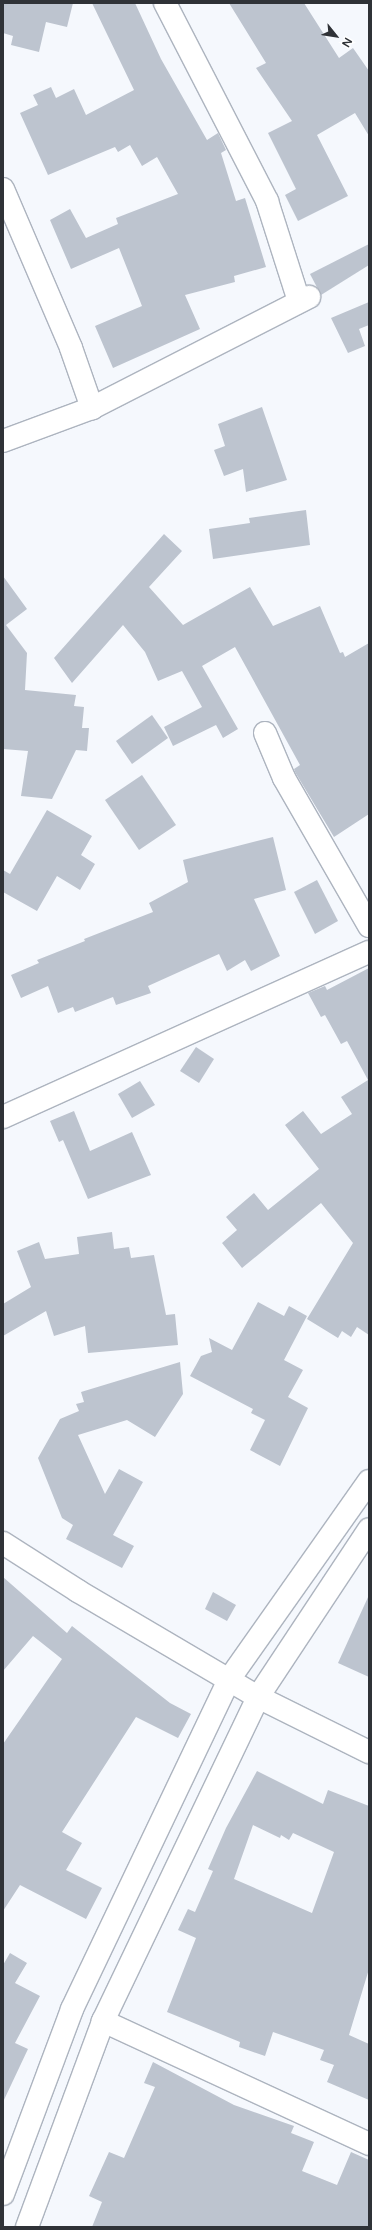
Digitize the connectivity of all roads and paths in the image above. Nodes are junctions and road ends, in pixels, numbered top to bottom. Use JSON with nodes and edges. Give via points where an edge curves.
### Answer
{"nodes":[{"id":1,"x":165,"y":3,"type":"edge"},
{"id":2,"x":3,"y":189,"type":"edge"},
{"id":3,"x":92,"y":408,"type":"junction"},
{"id":4,"x":3,"y":441,"type":"edge"},
{"id":5,"x":265,"y":733,"type":"dead end"},
{"id":6,"x":369,"y":926,"type":"edge"},
{"id":7,"x":369,"y":952,"type":"edge"},
{"id":8,"x":3,"y":1117,"type":"edge"},
{"id":9,"x":369,"y":1481,"type":"edge"},
{"id":10,"x":369,"y":1529,"type":"edge"},
{"id":11,"x":3,"y":1543,"type":"edge"},
{"id":12,"x":230,"y":1678,"type":"junction"},
{"id":13,"x":258,"y":1697,"type":"junction"},
{"id":14,"x":369,"y":1752,"type":"edge"},
{"id":15,"x":103,"y":2021,"type":"junction"},
{"id":16,"x":369,"y":2144,"type":"edge"},
{"id":17,"x":3,"y":2194,"type":"edge"},
{"id":18,"x":27,"y":2227,"type":"edge"}],
"edges":[{"from":1,"to":3,"type":"street","via":[[267,201],[304,299]]},
{"from":2,"to":3,"type":"street","via":[[71,348]]},
{"from":3,"to":4,"type":"street"},
{"from":5,"to":6,"type":"street","via":[[284,778]]},
{"from":7,"to":8,"type":"street"},
{"from":9,"to":12,"type":"street"},
{"from":10,"to":13,"type":"street"},
{"from":11,"to":12,"type":"street","via":[[78,1591]]},
{"from":12,"to":13,"type":"street"},
{"from":12,"to":17,"type":"street","via":[[72,2009]]},
{"from":13,"to":14,"type":"street"},
{"from":13,"to":15,"type":"street"},
{"from":15,"to":16,"type":"street"},
{"from":15,"to":18,"type":"street"}]}
